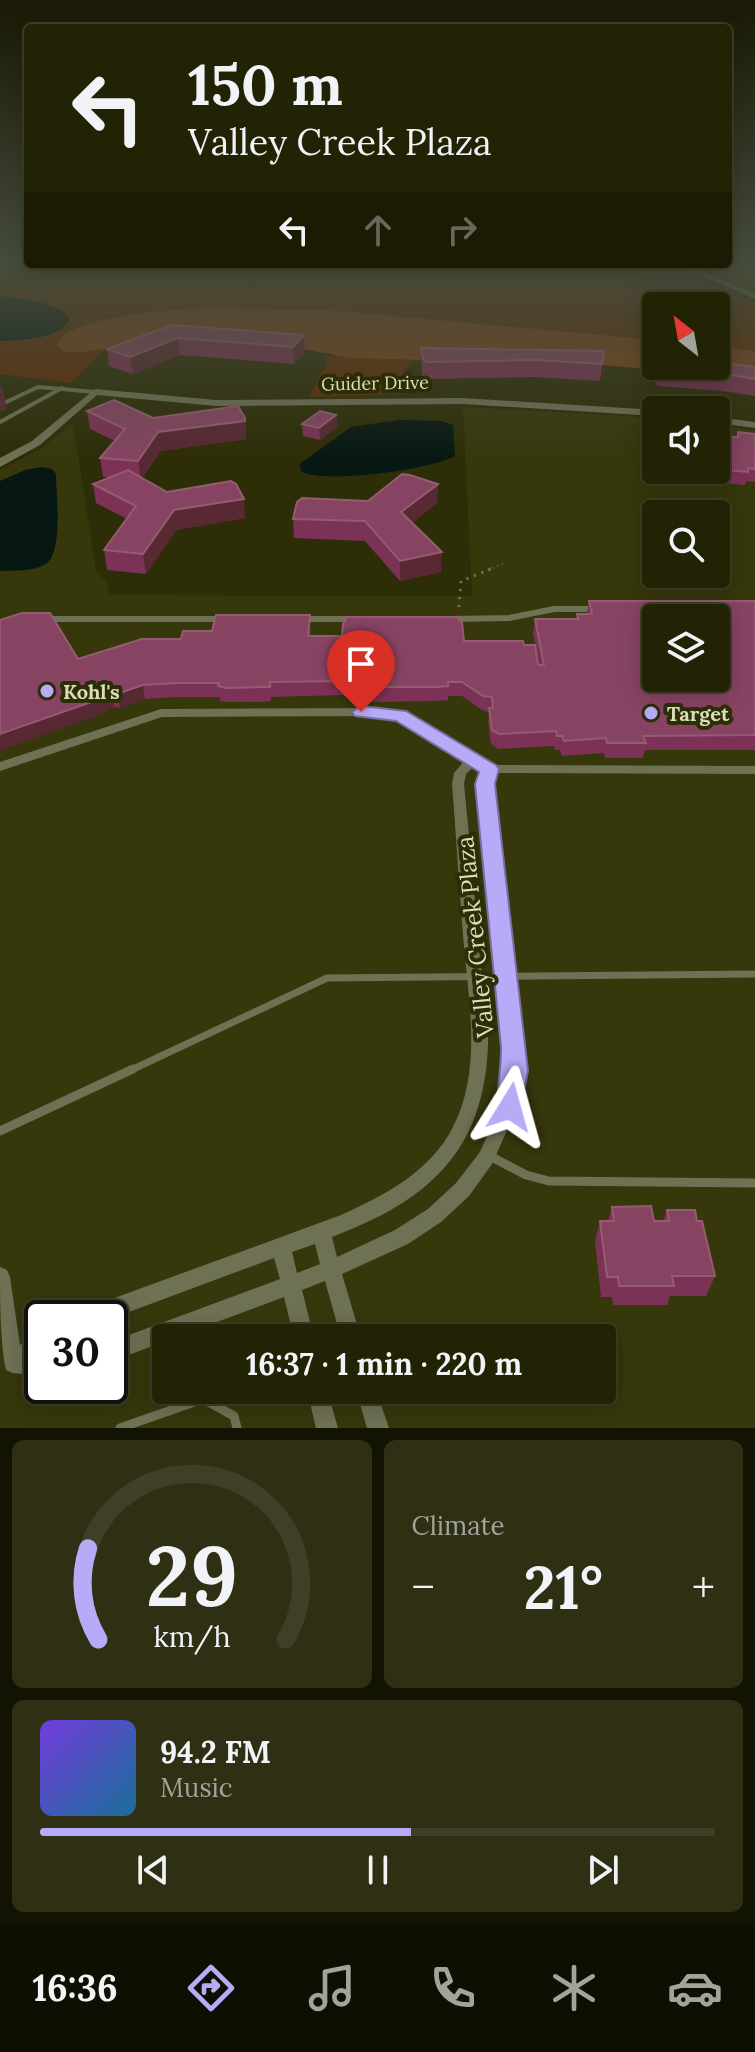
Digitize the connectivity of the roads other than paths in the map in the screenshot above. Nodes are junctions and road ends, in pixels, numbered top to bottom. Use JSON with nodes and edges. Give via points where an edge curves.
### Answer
{"nodes":[{"id":1,"x":62,"y":388,"type":"junction"},
{"id":2,"x":95,"y":392,"type":"junction"},
{"id":3,"x":0,"y":396,"type":"edge"},
{"id":4,"x":12,"y":399,"type":"junction"},
{"id":5,"x":0,"y":405,"type":"edge"},
{"id":6,"x":642,"y":412,"type":"edge"},
{"id":7,"x":0,"y":422,"type":"edge"},
{"id":8,"x":730,"y":422,"type":"edge"},
{"id":9,"x":755,"y":425,"type":"edge"},
{"id":10,"x":0,"y":463,"type":"edge"},
{"id":11,"x":601,"y":609,"type":"edge"},
{"id":12,"x":226,"y":619,"type":"edge"},
{"id":13,"x":288,"y":619,"type":"edge"},
{"id":14,"x":366,"y":619,"type":"edge"},
{"id":15,"x":443,"y":619,"type":"edge"},
{"id":16,"x":41,"y":620,"type":"edge"},
{"id":17,"x":472,"y":760,"type":"junction"},
{"id":18,"x":0,"y":767,"type":"edge"},
{"id":19,"x":489,"y":769,"type":"junction"},
{"id":20,"x":755,"y":770,"type":"edge"},
{"id":21,"x":505,"y":974,"type":"junction"},
{"id":22,"x":755,"y":974,"type":"edge"},
{"id":23,"x":475,"y":975,"type":"junction"},
{"id":24,"x":0,"y":1131,"type":"edge"},
{"id":25,"x":488,"y":1155,"type":"junction"},
{"id":26,"x":755,"y":1183,"type":"edge"},
{"id":27,"x":321,"y":1233,"type":"junction"},
{"id":28,"x":281,"y":1247,"type":"junction"},
{"id":29,"x":330,"y":1271,"type":"junction"},
{"id":30,"x":0,"y":1277,"type":"edge"},
{"id":31,"x":291,"y":1285,"type":"junction"},
{"id":32,"x":128,"y":1303,"type":"edge"},
{"id":33,"x":301,"y":1324,"type":"edge"},
{"id":34,"x":347,"y":1324,"type":"edge"},
{"id":35,"x":128,"y":1345,"type":"edge"},
{"id":36,"x":24,"y":1354,"type":"edge"},
{"id":37,"x":7,"y":1367,"type":"edge"},
{"id":38,"x":321,"y":1404,"type":"edge"},
{"id":39,"x":370,"y":1404,"type":"edge"},
{"id":40,"x":120,"y":1428,"type":"edge"},
{"id":41,"x":237,"y":1428,"type":"edge"},
{"id":42,"x":327,"y":1428,"type":"edge"},
{"id":43,"x":378,"y":1428,"type":"edge"}],
"edges":[{"from":1,"to":2,"type":"lane"},
{"from":1,"to":4,"type":"lane","via":[[38,387]]},
{"from":1,"to":7,"type":"lane"},
{"from":2,"to":6,"type":"street","name":"Guider Drive","via":[[216,403],[463,401]]},
{"from":2,"to":10,"type":"street","via":[[36,443]]},
{"from":3,"to":4,"type":"lane"},
{"from":4,"to":5,"type":"lane"},
{"from":8,"to":9,"type":"street"},
{"from":11,"to":15,"type":"lane"},
{"from":12,"to":16,"type":"lane"},
{"from":13,"to":14,"type":"lane"},
{"from":17,"to":18,"type":"street","via":[[394,713],[165,712]]},
{"from":17,"to":19,"type":"street"},
{"from":17,"to":23,"type":"street","name":"Valley Creek Plaza","via":[[458,784]]},
{"from":19,"to":20,"type":"street"},
{"from":19,"to":21,"type":"street","name":"Valley Creek Plaza","via":[[485,784]]},
{"from":21,"to":22,"type":"lane"},
{"from":21,"to":23,"type":"lane"},
{"from":21,"to":25,"type":"street","name":"Valley Creek Plaza","via":[[515,1071],[510,1107]]},
{"from":23,"to":24,"type":"lane","via":[[324,978]]},
{"from":23,"to":27,"type":"street","name":"Valley Creek Plaza","via":[[479,1071],[467,1118],[454,1141],[413,1188],[369,1215]]},
{"from":25,"to":26,"type":"lane","via":[[549,1181]]},
{"from":25,"to":29,"type":"street","name":"Valley Creek Plaza","via":[[436,1216],[387,1248]]},
{"from":27,"to":28,"type":"street","name":"Valley Creek Plaza"},
{"from":27,"to":29,"type":"street"},
{"from":28,"to":31,"type":"street"},
{"from":28,"to":32,"type":"street","name":"Valley Creek Plaza"},
{"from":29,"to":31,"type":"street","name":"Valley Creek Plaza"},
{"from":29,"to":34,"type":"street"},
{"from":30,"to":37,"type":"street"},
{"from":31,"to":33,"type":"street"},
{"from":31,"to":35,"type":"street","name":"Valley Creek Plaza"},
{"from":36,"to":37,"type":"street"},
{"from":38,"to":42,"type":"street"},
{"from":39,"to":43,"type":"street"},
{"from":40,"to":41,"type":"lane","via":[[203,1399],[234,1416]]}]}
